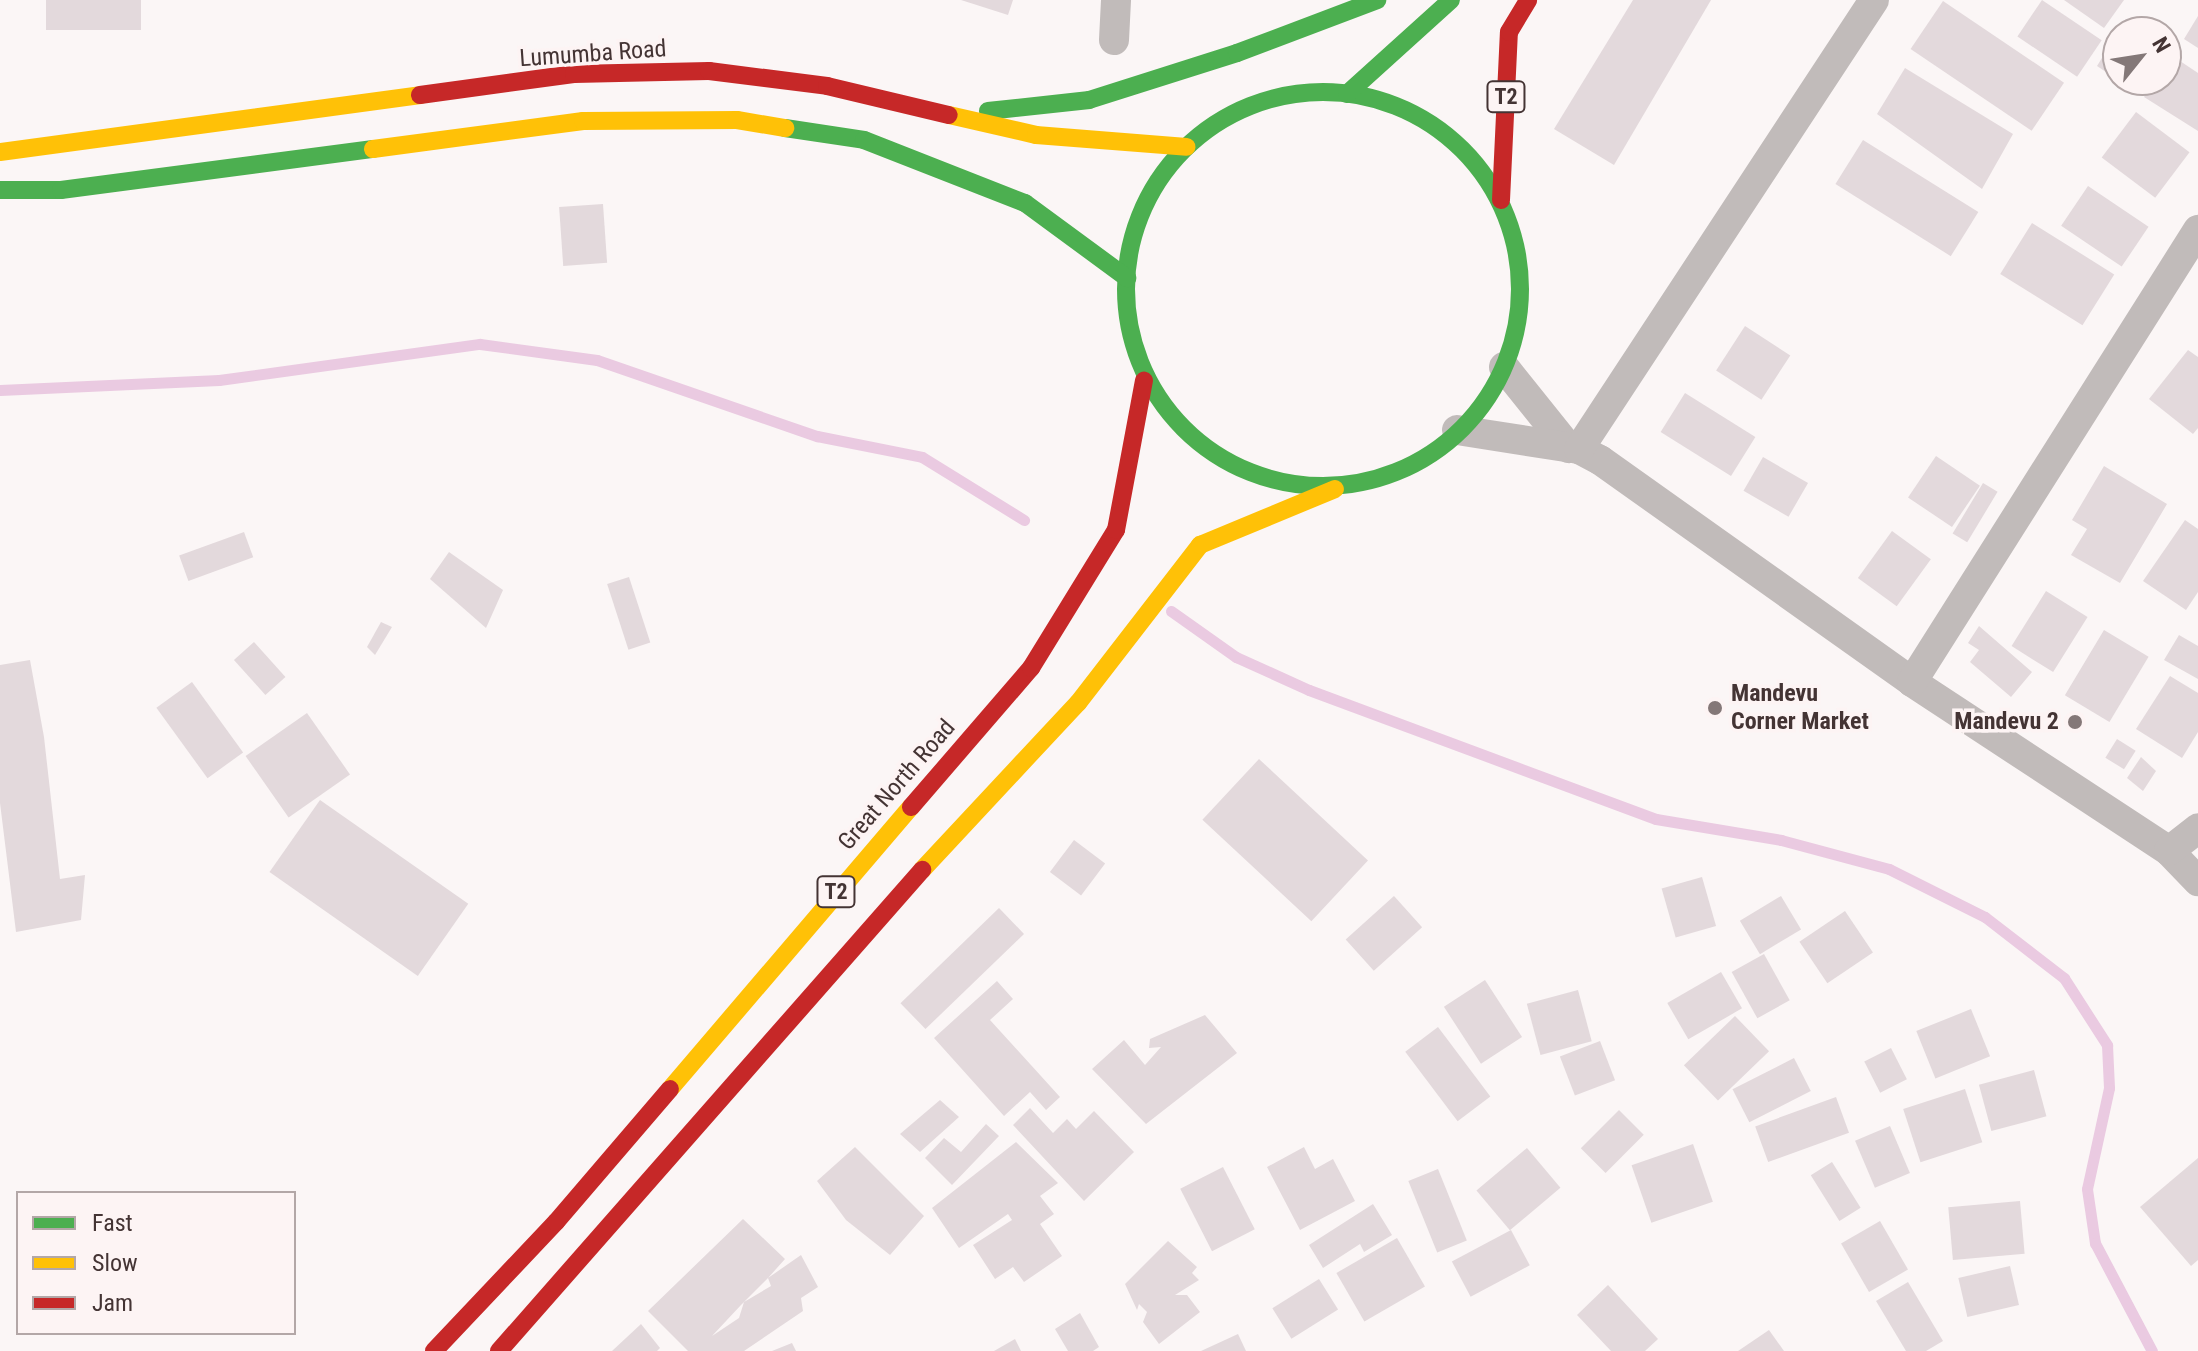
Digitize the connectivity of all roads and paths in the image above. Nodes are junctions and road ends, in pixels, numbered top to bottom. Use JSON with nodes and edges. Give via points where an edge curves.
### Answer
{"nodes":[{"id":1,"x":1116,"y":0,"type":"edge"},
{"id":2,"x":1377,"y":0,"type":"edge"},
{"id":3,"x":1451,"y":0,"type":"edge"},
{"id":4,"x":1528,"y":0,"type":"edge"},
{"id":5,"x":1874,"y":0,"type":"edge"},
{"id":6,"x":1114,"y":40,"type":"dead end"},
{"id":7,"x":1347,"y":94,"type":"junction"},
{"id":8,"x":954,"y":114,"type":"junction"},
{"id":9,"x":1187,"y":147,"type":"junction"},
{"id":10,"x":0,"y":152,"type":"edge"},
{"id":11,"x":0,"y":190,"type":"edge"},
{"id":12,"x":1501,"y":200,"type":"junction"},
{"id":13,"x":2198,"y":230,"type":"edge"},
{"id":14,"x":1127,"y":278,"type":"junction"},
{"id":15,"x":1504,"y":367,"type":"junction"},
{"id":16,"x":1144,"y":381,"type":"junction"},
{"id":17,"x":1457,"y":430,"type":"junction"},
{"id":18,"x":1574,"y":449,"type":"junction"},
{"id":19,"x":1340,"y":487,"type":"junction"},
{"id":20,"x":1912,"y":682,"type":"junction"},
{"id":21,"x":2198,"y":828,"type":"edge"},
{"id":22,"x":2169,"y":851,"type":"junction"},
{"id":23,"x":2198,"y":881,"type":"edge"},
{"id":24,"x":434,"y":1351,"type":"edge"},
{"id":25,"x":499,"y":1351,"type":"edge"}],
"edges":[{"from":1,"to":6,"type":"street"},
{"from":2,"to":8,"type":"main road","via":[[1237,53],[1089,100]]},
{"from":3,"to":7,"type":"main road"},
{"from":4,"to":12,"type":"main road","number":"T2","via":[[1509,32]]},
{"from":5,"to":18,"type":"street"},
{"from":7,"to":9,"type":"main road","via":[[1304,93],[1261,102],[1221,120]]},
{"from":7,"to":12,"type":"main road","via":[[1400,108],[1438,127],[1463,148]]},
{"from":8,"to":9,"type":"main road","name":"Lumumba Road","via":[[1036,135]]},
{"from":8,"to":10,"type":"main road","name":"Lumumba Road","via":[[827,86],[709,71],[574,74]]},
{"from":9,"to":14,"type":"main road","via":[[1160,179],[1140,217]]},
{"from":11,"to":14,"type":"main road","via":[[61,190],[583,121],[737,120],[864,140],[936,164],[1025,203]]},
{"from":12,"to":15,"type":"main road","via":[[1520,270],[1518,319]]},
{"from":13,"to":20,"type":"street"},
{"from":14,"to":16,"type":"main road","via":[[1127,331]]},
{"from":15,"to":17,"type":"main road","via":[[1477,412]]},
{"from":15,"to":18,"type":"street"},
{"from":16,"to":19,"type":"main road","via":[[1171,419],[1205,450],[1249,473],[1294,485]]},
{"from":16,"to":24,"type":"main road","name":"Great North Road","number":"T2","via":[[1116,530],[1031,668],[556,1222]]},
{"from":17,"to":18,"type":"street"},
{"from":17,"to":19,"type":"main road","via":[[1415,460]]},
{"from":18,"to":20,"type":"street"},
{"from":19,"to":25,"type":"main road","number":"T2","via":[[1200,545],[1078,703],[936,854]]},
{"from":20,"to":22,"type":"street"},
{"from":21,"to":22,"type":"street"},
{"from":22,"to":23,"type":"street"}]}
